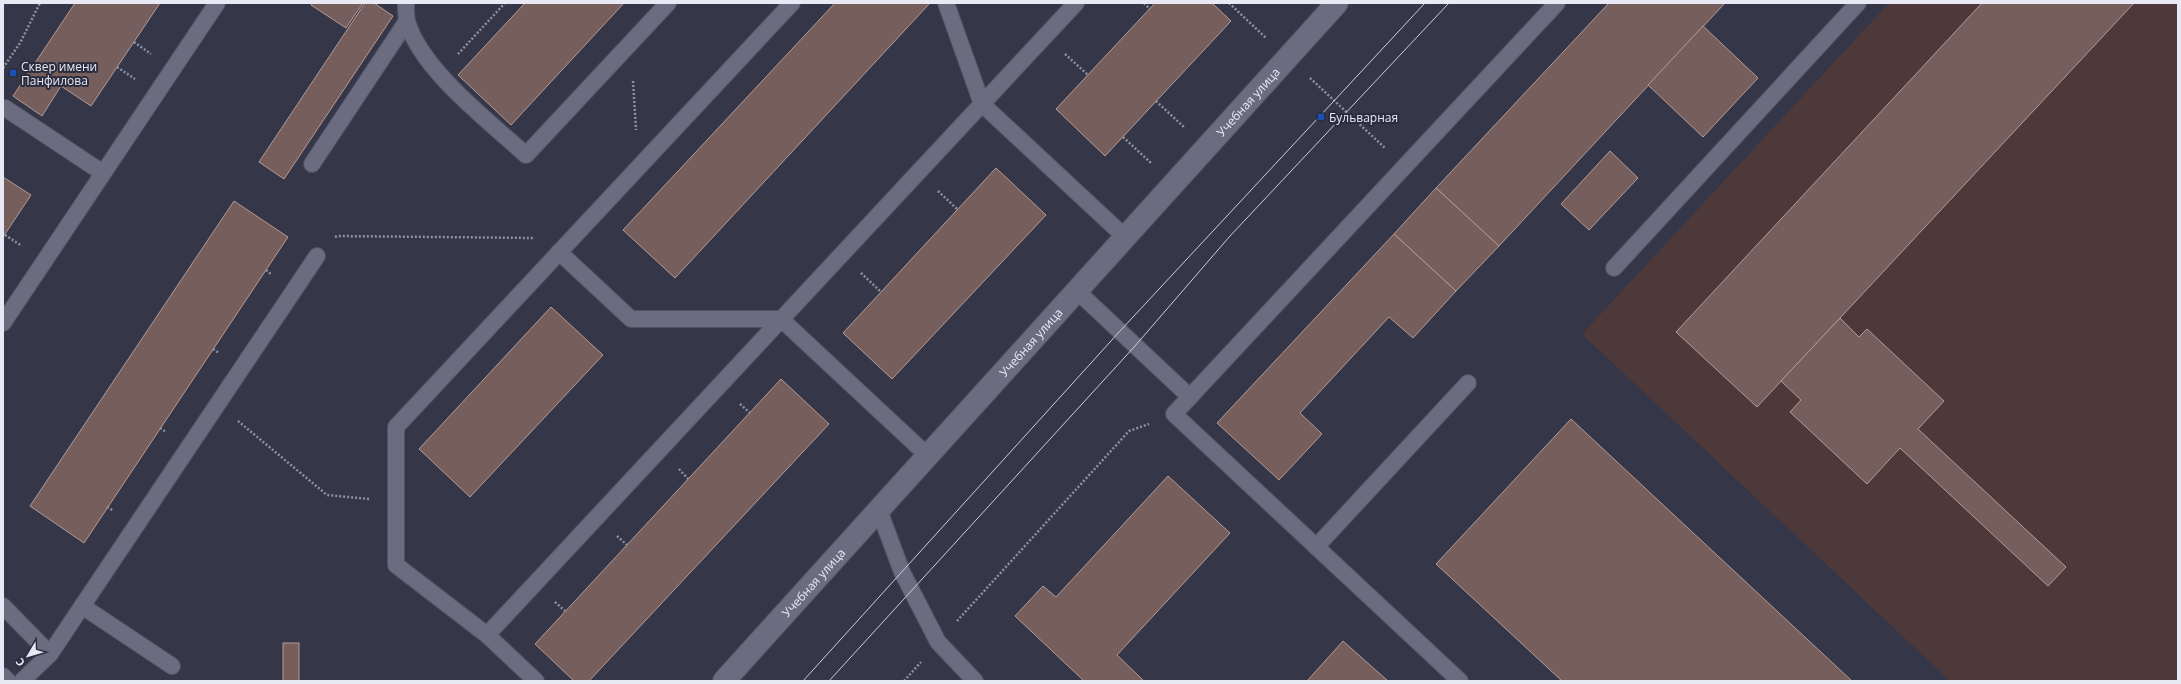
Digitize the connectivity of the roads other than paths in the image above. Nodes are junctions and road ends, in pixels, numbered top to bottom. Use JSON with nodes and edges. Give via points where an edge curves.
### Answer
{"nodes":[{"id":1,"x":217,"y":3,"type":"edge"},
{"id":2,"x":406,"y":3,"type":"edge"},
{"id":3,"x":668,"y":3,"type":"edge"},
{"id":4,"x":792,"y":3,"type":"edge"},
{"id":5,"x":946,"y":3,"type":"edge"},
{"id":6,"x":1076,"y":3,"type":"edge"},
{"id":7,"x":1337,"y":3,"type":"edge"},
{"id":8,"x":1556,"y":3,"type":"edge"},
{"id":9,"x":1858,"y":3,"type":"edge"},
{"id":10,"x":407,"y":21,"type":"junction"},
{"id":11,"x":982,"y":104,"type":"junction"},
{"id":12,"x":5,"y":108,"type":"dead end"},
{"id":13,"x":312,"y":164,"type":"dead end"},
{"id":14,"x":103,"y":173,"type":"junction"},
{"id":15,"x":1125,"y":237,"type":"junction"},
{"id":16,"x":560,"y":252,"type":"junction"},
{"id":17,"x":316,"y":256,"type":"road end"},
{"id":18,"x":1614,"y":268,"type":"dead end"},
{"id":19,"x":1077,"y":291,"type":"junction"},
{"id":20,"x":781,"y":319,"type":"junction"},
{"id":21,"x":3,"y":323,"type":"edge"},
{"id":22,"x":1468,"y":383,"type":"dead end"},
{"id":23,"x":1190,"y":397,"type":"junction"},
{"id":24,"x":928,"y":456,"type":"junction"},
{"id":25,"x":879,"y":510,"type":"junction"},
{"id":26,"x":1316,"y":547,"type":"junction"},
{"id":27,"x":3,"y":606,"type":"edge"},
{"id":28,"x":82,"y":606,"type":"junction"},
{"id":29,"x":487,"y":635,"type":"junction"},
{"id":30,"x":50,"y":654,"type":"junction"},
{"id":31,"x":172,"y":666,"type":"dead end"},
{"id":32,"x":3,"y":676,"type":"edge"},
{"id":33,"x":8,"y":681,"type":"edge"},
{"id":34,"x":22,"y":681,"type":"edge"},
{"id":35,"x":536,"y":681,"type":"edge"},
{"id":36,"x":724,"y":681,"type":"edge"},
{"id":37,"x":975,"y":681,"type":"edge"},
{"id":38,"x":1460,"y":681,"type":"edge"}],
"edges":[{"from":1,"to":14,"type":"lane"},
{"from":2,"to":10,"type":"lane"},
{"from":3,"to":10,"type":"lane","via":[[526,155],[439,74],[420,50]]},
{"from":4,"to":16,"type":"lane"},
{"from":5,"to":11,"type":"lane"},
{"from":6,"to":11,"type":"lane"},
{"from":7,"to":15,"type":"street","name":"Учебная улица"},
{"from":8,"to":23,"type":"lane"},
{"from":9,"to":18,"type":"lane"},
{"from":10,"to":13,"type":"lane"},
{"from":11,"to":15,"type":"lane"},
{"from":11,"to":20,"type":"lane"},
{"from":12,"to":14,"type":"lane"},
{"from":14,"to":21,"type":"lane"},
{"from":15,"to":19,"type":"street","name":"Учебная улица"},
{"from":16,"to":20,"type":"lane","via":[[631,319]]},
{"from":16,"to":29,"type":"lane","via":[[396,427],[396,565]]},
{"from":17,"to":28,"type":"lane"},
{"from":19,"to":23,"type":"lane"},
{"from":19,"to":24,"type":"street","name":"Учебная улица"},
{"from":20,"to":24,"type":"lane"},
{"from":20,"to":29,"type":"lane"},
{"from":22,"to":26,"type":"lane"},
{"from":23,"to":26,"type":"lane","via":[[1174,414]]},
{"from":24,"to":25,"type":"street","name":"Учебная улица"},
{"from":25,"to":36,"type":"street","name":"Учебная улица"},
{"from":25,"to":37,"type":"lane","via":[[902,572],[938,642]]},
{"from":26,"to":38,"type":"lane"},
{"from":27,"to":30,"type":"lane"},
{"from":28,"to":30,"type":"lane"},
{"from":28,"to":31,"type":"lane"},
{"from":29,"to":35,"type":"lane"},
{"from":30,"to":34,"type":"lane"},
{"from":32,"to":33,"type":"lane"}]}
